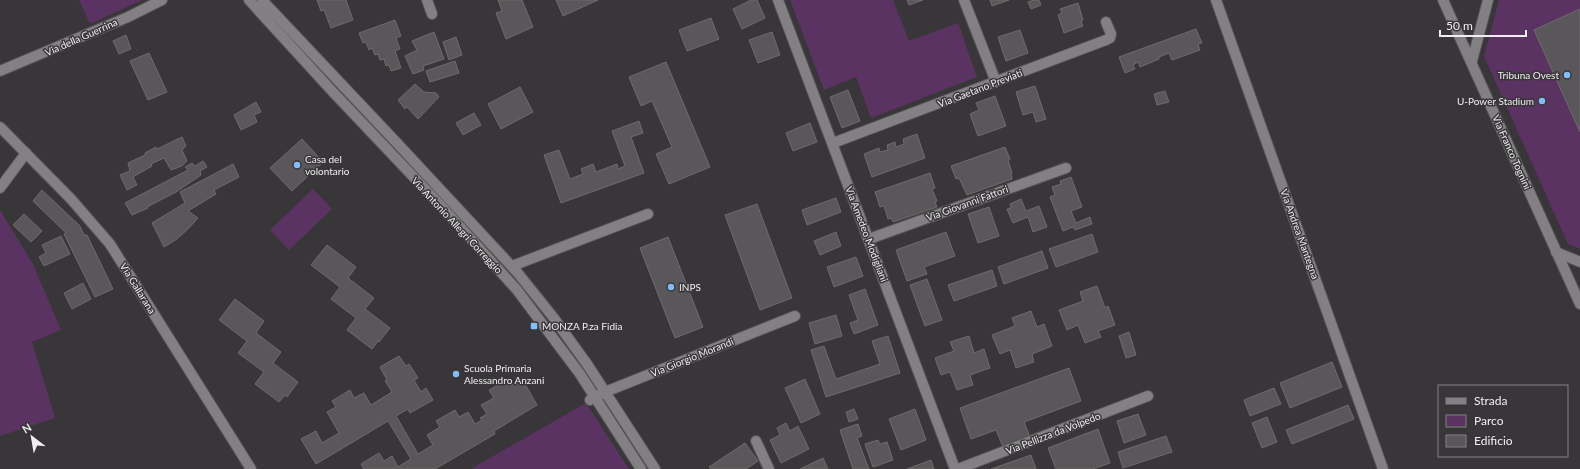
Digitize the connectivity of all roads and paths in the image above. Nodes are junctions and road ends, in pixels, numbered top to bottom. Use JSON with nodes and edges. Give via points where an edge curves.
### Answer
{"nodes":[{"id":1,"x":162,"y":0,"type":"edge"},
{"id":2,"x":249,"y":0,"type":"edge"},
{"id":3,"x":262,"y":0,"type":"edge"},
{"id":4,"x":427,"y":0,"type":"edge"},
{"id":5,"x":778,"y":0,"type":"edge"},
{"id":6,"x":964,"y":0,"type":"edge"},
{"id":7,"x":1216,"y":0,"type":"edge"},
{"id":8,"x":1444,"y":0,"type":"edge"},
{"id":9,"x":1488,"y":0,"type":"edge"},
{"id":10,"x":432,"y":14,"type":"dead end"},
{"id":11,"x":1106,"y":22,"type":"dead end"},
{"id":12,"x":1472,"y":61,"type":"junction"},
{"id":13,"x":0,"y":71,"type":"edge"},
{"id":14,"x":996,"y":82,"type":"junction"},
{"id":15,"x":0,"y":127,"type":"edge"},
{"id":16,"x":833,"y":144,"type":"junction"},
{"id":17,"x":26,"y":153,"type":"junction"},
{"id":18,"x":1066,"y":168,"type":"dead end"},
{"id":19,"x":0,"y":188,"type":"edge"},
{"id":20,"x":648,"y":214,"type":"dead end"},
{"id":21,"x":869,"y":239,"type":"junction"},
{"id":22,"x":1556,"y":252,"type":"junction"},
{"id":23,"x":1580,"y":262,"type":"edge"},
{"id":24,"x":512,"y":266,"type":"junction"},
{"id":25,"x":1580,"y":304,"type":"edge"},
{"id":26,"x":795,"y":316,"type":"dead end"},
{"id":27,"x":605,"y":392,"type":"junction"},
{"id":28,"x":1148,"y":396,"type":"dead end"},
{"id":29,"x":593,"y":399,"type":"junction"},
{"id":30,"x":756,"y":441,"type":"dead end"},
{"id":31,"x":251,"y":469,"type":"edge"},
{"id":32,"x":641,"y":469,"type":"edge"},
{"id":33,"x":655,"y":469,"type":"edge"},
{"id":34,"x":769,"y":469,"type":"edge"},
{"id":35,"x":957,"y":469,"type":"edge"},
{"id":36,"x":1384,"y":469,"type":"edge"}],
"edges":[{"from":1,"to":13,"type":"street","name":"Via della Guerrina"},
{"from":2,"to":29,"type":"street","name":"Via Antonio Allegri Correggio","via":[[496,265],[547,328]]},
{"from":3,"to":24,"type":"street","name":"Via Antonio Allegri Correggio"},
{"from":4,"to":10,"type":"street"},
{"from":5,"to":16,"type":"street","name":"Via Amedeo Modigliani"},
{"from":6,"to":14,"type":"street"},
{"from":7,"to":36,"type":"street","name":"Via Andrea Mantegna"},
{"from":8,"to":12,"type":"street","name":"Via Franco Tognini"},
{"from":9,"to":12,"type":"street"},
{"from":11,"to":14,"type":"street","name":"Via Gaetano Previati","via":[[1110,38]]},
{"from":12,"to":22,"type":"street","name":"Via Franco Tognini"},
{"from":14,"to":16,"type":"street","name":"Via Gaetano Previati"},
{"from":15,"to":17,"type":"street","name":"Via Gallarana"},
{"from":16,"to":21,"type":"street","name":"Via Amedeo Modigliani"},
{"from":17,"to":19,"type":"street"},
{"from":17,"to":31,"type":"street","name":"Via Gallarana","via":[[72,199],[110,244]]},
{"from":18,"to":21,"type":"street","name":"Via Giovanni Fattori"},
{"from":20,"to":24,"type":"street","name":"Via Antonio Allegri Correggio"},
{"from":21,"to":35,"type":"street","name":"Via Amedeo Modigliani"},
{"from":22,"to":23,"type":"street"},
{"from":22,"to":25,"type":"street","name":"Via Franco Tognini"},
{"from":24,"to":27,"type":"street","name":"Via Antonio Allegri Correggio","via":[[571,342]]},
{"from":26,"to":27,"type":"street","name":"Via Giorgio Morandi"},
{"from":27,"to":29,"type":"street","name":"Via Giorgio Morandi"},
{"from":27,"to":33,"type":"street","name":"Via Antonio Allegri Correggio"},
{"from":28,"to":35,"type":"street","name":"Via Pellizza da Volpedo"},
{"from":29,"to":32,"type":"street","name":"Via Antonio Allegri Correggio"},
{"from":30,"to":34,"type":"street"}]}
